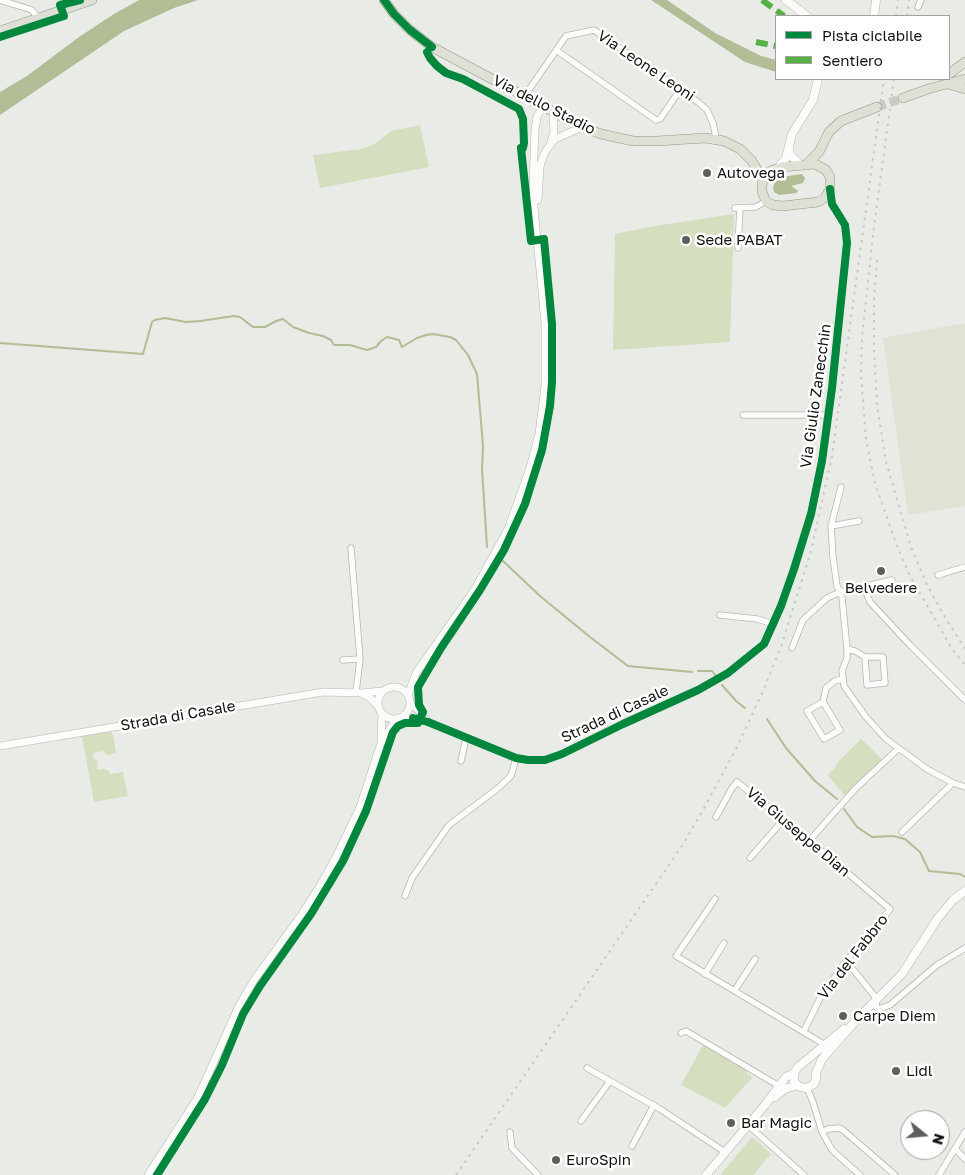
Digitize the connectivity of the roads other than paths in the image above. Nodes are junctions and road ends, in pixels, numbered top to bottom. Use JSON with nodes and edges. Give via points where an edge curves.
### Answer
{"nodes":[{"id":1,"x":0,"y":0,"type":"edge"},
{"id":2,"x":92,"y":0,"type":"edge"},
{"id":3,"x":384,"y":0,"type":"edge"},
{"id":4,"x":786,"y":0,"type":"edge"},
{"id":5,"x":876,"y":0,"type":"edge"},
{"id":6,"x":921,"y":0,"type":"edge"},
{"id":7,"x":918,"y":7,"type":"dead end"},
{"id":8,"x":806,"y":15,"type":"edge"},
{"id":9,"x":874,"y":15,"type":"edge"},
{"id":10,"x":38,"y":18,"type":"junction"},
{"id":11,"x":0,"y":31,"type":"edge"},
{"id":12,"x":556,"y":50,"type":"junction"},
{"id":13,"x":965,"y":62,"type":"edge"},
{"id":14,"x":950,"y":73,"type":"edge"},
{"id":15,"x":965,"y":79,"type":"edge"},
{"id":16,"x":818,"y":80,"type":"edge"},
{"id":17,"x":945,"y":81,"type":"edge"},
{"id":18,"x":965,"y":89,"type":"edge"},
{"id":19,"x":680,"y":90,"type":"junction"},
{"id":20,"x":524,"y":97,"type":"junction"},
{"id":21,"x":903,"y":98,"type":"tunnel mouth"},
{"id":22,"x":543,"y":106,"type":"junction"},
{"id":23,"x":876,"y":107,"type":"tunnel mouth"},
{"id":24,"x":552,"y":112,"type":"junction"},
{"id":25,"x":582,"y":127,"type":"junction"},
{"id":26,"x":716,"y":138,"type":"junction"},
{"id":27,"x":551,"y":143,"type":"junction"},
{"id":28,"x":789,"y":149,"type":"junction"},
{"id":29,"x":819,"y":152,"type":"junction"},
{"id":30,"x":752,"y":161,"type":"junction"},
{"id":31,"x":803,"y":165,"type":"junction"},
{"id":32,"x":822,"y":168,"type":"junction"},
{"id":33,"x":775,"y":169,"type":"junction"},
{"id":34,"x":762,"y":180,"type":"junction"},
{"id":35,"x":830,"y":189,"type":"junction"},
{"id":36,"x":766,"y":201,"type":"junction"},
{"id":37,"x":818,"y":202,"type":"junction"},
{"id":38,"x":832,"y":204,"type":"junction"},
{"id":39,"x":536,"y":213,"type":"junction"},
{"id":40,"x":738,"y":248,"type":"dead end"},
{"id":41,"x":743,"y":415,"type":"dead end"},
{"id":42,"x":829,"y":415,"type":"junction"},
{"id":43,"x":841,"y":487,"type":"dead end"},
{"id":44,"x":859,"y":521,"type":"dead end"},
{"id":45,"x":832,"y":526,"type":"junction"},
{"id":46,"x":351,"y":548,"type":"dead end"},
{"id":47,"x":965,"y":567,"type":"edge"},
{"id":48,"x":938,"y":575,"type":"dead end"},
{"id":49,"x":892,"y":580,"type":"dead end"},
{"id":50,"x":864,"y":587,"type":"junction"},
{"id":51,"x":840,"y":592,"type":"junction"},
{"id":52,"x":781,"y":606,"type":"joint"},
{"id":53,"x":720,"y":615,"type":"dead end"},
{"id":54,"x":774,"y":624,"type":"junction"},
{"id":55,"x":792,"y":648,"type":"dead end"},
{"id":56,"x":846,"y":649,"type":"junction"},
{"id":57,"x":865,"y":657,"type":"junction"},
{"id":58,"x":360,"y":659,"type":"junction"},
{"id":59,"x":343,"y":660,"type":"dead end"},
{"id":60,"x":416,"y":673,"type":"junction"},
{"id":61,"x":842,"y":679,"type":"junction"},
{"id":62,"x":396,"y":687,"type":"junction"},
{"id":63,"x":383,"y":691,"type":"junction"},
{"id":64,"x":359,"y":692,"type":"junction"},
{"id":65,"x":409,"y":699,"type":"junction"},
{"id":66,"x":965,"y":700,"type":"edge"},
{"id":67,"x":823,"y":702,"type":"junction"},
{"id":68,"x":380,"y":710,"type":"junction"},
{"id":69,"x":399,"y":718,"type":"junction"},
{"id":70,"x":428,"y":722,"type":"junction"},
{"id":71,"x":466,"y":738,"type":"junction"},
{"id":72,"x":381,"y":743,"type":"junction"},
{"id":73,"x":0,"y":746,"type":"edge"},
{"id":74,"x":898,"y":749,"type":"junction"},
{"id":75,"x":516,"y":758,"type":"junction"},
{"id":76,"x":461,"y":761,"type":"dead end"},
{"id":77,"x":953,"y":783,"type":"junction"},
{"id":78,"x":965,"y":787,"type":"edge"},
{"id":79,"x":716,"y":816,"type":"dead end"},
{"id":80,"x":784,"y":819,"type":"junction"},
{"id":81,"x":902,"y":832,"type":"dead end"},
{"id":82,"x":810,"y":841,"type":"junction"},
{"id":83,"x":750,"y":858,"type":"dead end"},
{"id":84,"x":965,"y":891,"type":"edge"},
{"id":85,"x":405,"y":896,"type":"dead end"},
{"id":86,"x":715,"y":899,"type":"dead end"},
{"id":87,"x":890,"y":909,"type":"joint"},
{"id":88,"x":724,"y":943,"type":"dead end"},
{"id":89,"x":965,"y":948,"type":"edge"},
{"id":90,"x":755,"y":959,"type":"dead end"},
{"id":91,"x":846,"y":961,"type":"junction"},
{"id":92,"x":705,"y":974,"type":"junction"},
{"id":93,"x":888,"y":988,"type":"junction"},
{"id":94,"x":735,"y":990,"type":"junction"},
{"id":95,"x":901,"y":995,"type":"junction"},
{"id":96,"x":877,"y":999,"type":"junction"},
{"id":97,"x":804,"y":1031,"type":"junction"},
{"id":98,"x":681,"y":1033,"type":"dead end"},
{"id":99,"x":828,"y":1046,"type":"junction"},
{"id":100,"x":802,"y":1066,"type":"junction"},
{"id":101,"x":586,"y":1068,"type":"dead end"},
{"id":102,"x":794,"y":1073,"type":"junction"},
{"id":103,"x":816,"y":1073,"type":"junction"},
{"id":104,"x":610,"y":1081,"type":"junction"},
{"id":105,"x":797,"y":1085,"type":"junction"},
{"id":106,"x":779,"y":1086,"type":"junction"},
{"id":107,"x":807,"y":1088,"type":"junction"},
{"id":108,"x":767,"y":1103,"type":"junction"},
{"id":109,"x":654,"y":1105,"type":"junction"},
{"id":110,"x":581,"y":1121,"type":"dead end"},
{"id":111,"x":748,"y":1125,"type":"junction"},
{"id":112,"x":510,"y":1132,"type":"dead end"},
{"id":113,"x":822,"y":1132,"type":"junction"},
{"id":114,"x":965,"y":1132,"type":"edge"},
{"id":115,"x":632,"y":1146,"type":"dead end"},
{"id":116,"x":955,"y":1149,"type":"junction"},
{"id":117,"x":725,"y":1152,"type":"junction"},
{"id":118,"x":965,"y":1158,"type":"edge"},
{"id":119,"x":148,"y":1175,"type":"edge"},
{"id":120,"x":538,"y":1175,"type":"edge"},
{"id":121,"x":706,"y":1175,"type":"edge"},
{"id":122,"x":804,"y":1175,"type":"edge"},
{"id":123,"x":860,"y":1175,"type":"edge"},
{"id":124,"x":894,"y":1175,"type":"edge"},
{"id":125,"x":939,"y":1175,"type":"edge"}],
"edges":[{"from":1,"to":10,"type":"street","via":[[32,10]]},
{"from":2,"to":10,"type":"main road"},
{"from":3,"to":20,"type":"main road","name":"Via dello Stadio","via":[[394,14],[432,48]]},
{"from":4,"to":8,"type":"main road"},
{"from":5,"to":9,"type":"main road"},
{"from":6,"to":7,"type":"street"},
{"from":10,"to":11,"type":"main road"},
{"from":12,"to":19,"type":"street","name":"Via Leone Leoni","via":[[566,36],[594,30]]},
{"from":12,"to":19,"type":"street","via":[[656,120],[660,120]]},
{"from":12,"to":20,"type":"street","name":"Via Leone Leoni"},
{"from":13,"to":14,"type":"main road"},
{"from":15,"to":17,"type":"main road"},
{"from":16,"to":28,"type":"main road","via":[[813,100],[792,134]]},
{"from":17,"to":18,"type":"main road"},
{"from":17,"to":21,"type":"main road"},
{"from":19,"to":26,"type":"street","name":"Via Leone Leoni","via":[[707,110]]},
{"from":20,"to":22,"type":"main road","name":"Via dello Stadio"},
{"from":22,"to":24,"type":"main road","name":"Via dello Stadio"},
{"from":22,"to":39,"type":"street","via":[[535,130]]},
{"from":23,"to":29,"type":"main road","via":[[840,120],[829,132]]},
{"from":24,"to":25,"type":"main road","name":"Via dello Stadio"},
{"from":24,"to":27,"type":"street","via":[[554,132]]},
{"from":25,"to":26,"type":"main road","name":"Via dello Stadio","via":[[633,141]]},
{"from":25,"to":27,"type":"street","via":[[561,135]]},
{"from":26,"to":30,"type":"main road","name":"Via dello Stadio","via":[[740,149]]},
{"from":27,"to":39,"type":"street","via":[[540,167]]},
{"from":28,"to":31,"type":"main road","via":[[790,155]]},
{"from":28,"to":33,"type":"main road","via":[[786,158]]},
{"from":29,"to":31,"type":"main road"},
{"from":29,"to":32,"type":"main road"},
{"from":30,"to":33,"type":"main road","name":"Via dello Stadio"},
{"from":30,"to":34,"type":"main road","name":"Via dello Stadio"},
{"from":31,"to":32,"type":"main road","via":[[815,164]]},
{"from":31,"to":33,"type":"main road"},
{"from":32,"to":35,"type":"main road","via":[[830,177]]},
{"from":33,"to":34,"type":"main road"},
{"from":34,"to":36,"type":"main road"},
{"from":35,"to":37,"type":"main road"},
{"from":35,"to":38,"type":"street","name":"Via Giulio Zanecchin"},
{"from":36,"to":37,"type":"main road","via":[[783,206]]},
{"from":36,"to":40,"type":"street","via":[[756,207],[738,208]]},
{"from":37,"to":38,"type":"street"},
{"from":38,"to":42,"type":"street","name":"Via Giulio Zanecchin","via":[[845,225],[847,243]]},
{"from":39,"to":60,"type":"street","via":[[545,324],[545,386],[540,434],[520,500],[492,561]]},
{"from":41,"to":42,"type":"street"},
{"from":42,"to":52,"type":"street","name":"Via Giulio Zanecchin","via":[[810,514]]},
{"from":43,"to":45,"type":"street"},
{"from":44,"to":45,"type":"street"},
{"from":45,"to":51,"type":"street"},
{"from":46,"to":58,"type":"street"},
{"from":47,"to":48,"type":"street"},
{"from":49,"to":50,"type":"street"},
{"from":50,"to":51,"type":"street"},
{"from":50,"to":66,"type":"street","via":[[870,602]]},
{"from":51,"to":55,"type":"street","via":[[827,598],[802,620]]},
{"from":51,"to":56,"type":"street"},
{"from":52,"to":54,"type":"street","name":"Strada di Casale"},
{"from":53,"to":54,"type":"street"},
{"from":54,"to":75,"type":"street","name":"Strada di Casale","via":[[758,650],[698,690],[562,754],[545,760]]},
{"from":56,"to":57,"type":"street"},
{"from":56,"to":61,"type":"street"},
{"from":57,"to":57,"type":"street","via":[[867,684],[885,682],[883,657]]},
{"from":58,"to":59,"type":"street"},
{"from":58,"to":64,"type":"street"},
{"from":60,"to":62,"type":"street"},
{"from":60,"to":65,"type":"street"},
{"from":61,"to":67,"type":"street","via":[[826,688]]},
{"from":61,"to":74,"type":"street","via":[[866,717]]},
{"from":62,"to":63,"type":"street"},
{"from":62,"to":65,"type":"street","via":[[405,691]]},
{"from":63,"to":64,"type":"street","name":"Strada di Casale"},
{"from":63,"to":68,"type":"street","via":[[379,698]]},
{"from":64,"to":68,"type":"street","via":[[369,697]]},
{"from":64,"to":73,"type":"street","name":"Strada di Casale","via":[[323,692]]},
{"from":65,"to":69,"type":"street","via":[[406,713]]},
{"from":65,"to":70,"type":"street","name":"Strada di Casale"},
{"from":67,"to":67,"type":"street","via":[[807,711],[824,739],[840,730]]},
{"from":68,"to":69,"type":"street","via":[[389,718]]},
{"from":68,"to":72,"type":"street"},
{"from":69,"to":70,"type":"street","name":"Strada di Casale"},
{"from":69,"to":72,"type":"street"},
{"from":70,"to":71,"type":"street","name":"Strada di Casale"},
{"from":71,"to":75,"type":"street","name":"Strada di Casale"},
{"from":71,"to":76,"type":"street"},
{"from":72,"to":119,"type":"street","via":[[360,806],[336,857],[302,914],[254,980],[197,1099]]},
{"from":74,"to":77,"type":"street"},
{"from":74,"to":82,"type":"street","via":[[856,788]]},
{"from":75,"to":85,"type":"street","via":[[510,776],[449,825],[412,878]]},
{"from":77,"to":78,"type":"street"},
{"from":77,"to":81,"type":"street"},
{"from":79,"to":80,"type":"street","name":"Via Giuseppe Dian","via":[[737,782]]},
{"from":80,"to":82,"type":"street","name":"Via Giuseppe Dian"},
{"from":80,"to":83,"type":"street"},
{"from":82,"to":87,"type":"street","name":"Via Giuseppe Dian"},
{"from":84,"to":93,"type":"main road","via":[[938,918],[902,974]]},
{"from":86,"to":92,"type":"street","via":[[676,956]]},
{"from":87,"to":91,"type":"street","name":"Via del Fabbro"},
{"from":88,"to":92,"type":"street"},
{"from":89,"to":95,"type":"street","via":[[937,965]]},
{"from":90,"to":94,"type":"street"},
{"from":91,"to":96,"type":"street"},
{"from":91,"to":97,"type":"street","name":"Via del Fabbro","via":[[820,996]]},
{"from":92,"to":94,"type":"street"},
{"from":93,"to":95,"type":"street","via":[[891,993]]},
{"from":93,"to":96,"type":"main road"},
{"from":94,"to":97,"type":"street"},
{"from":95,"to":96,"type":"street","via":[[890,1005],[879,1009],[876,1007]]},
{"from":96,"to":99,"type":"main road"},
{"from":97,"to":99,"type":"street"},
{"from":98,"to":106,"type":"street","via":[[686,1031]]},
{"from":99,"to":100,"type":"main road"},
{"from":99,"to":103,"type":"main road"},
{"from":100,"to":102,"type":"main road"},
{"from":100,"to":103,"type":"main road","via":[[812,1068]]},
{"from":101,"to":104,"type":"street"},
{"from":102,"to":105,"type":"main road"},
{"from":102,"to":106,"type":"main road"},
{"from":103,"to":107,"type":"main road","via":[[814,1084]]},
{"from":104,"to":109,"type":"street"},
{"from":104,"to":110,"type":"street"},
{"from":105,"to":107,"type":"main road"},
{"from":105,"to":108,"type":"main road"},
{"from":106,"to":108,"type":"main road"},
{"from":107,"to":113,"type":"street"},
{"from":108,"to":111,"type":"main road"},
{"from":109,"to":115,"type":"street"},
{"from":109,"to":117,"type":"street"},
{"from":111,"to":117,"type":"main road"},
{"from":111,"to":122,"type":"street"},
{"from":112,"to":120,"type":"street","via":[[512,1148]]},
{"from":113,"to":123,"type":"street","via":[[832,1150]]},
{"from":113,"to":124,"type":"street","via":[[833,1128],[843,1130]]},
{"from":114,"to":116,"type":"street"},
{"from":116,"to":118,"type":"street"},
{"from":116,"to":125,"type":"street"},
{"from":117,"to":121,"type":"main road"}]}
